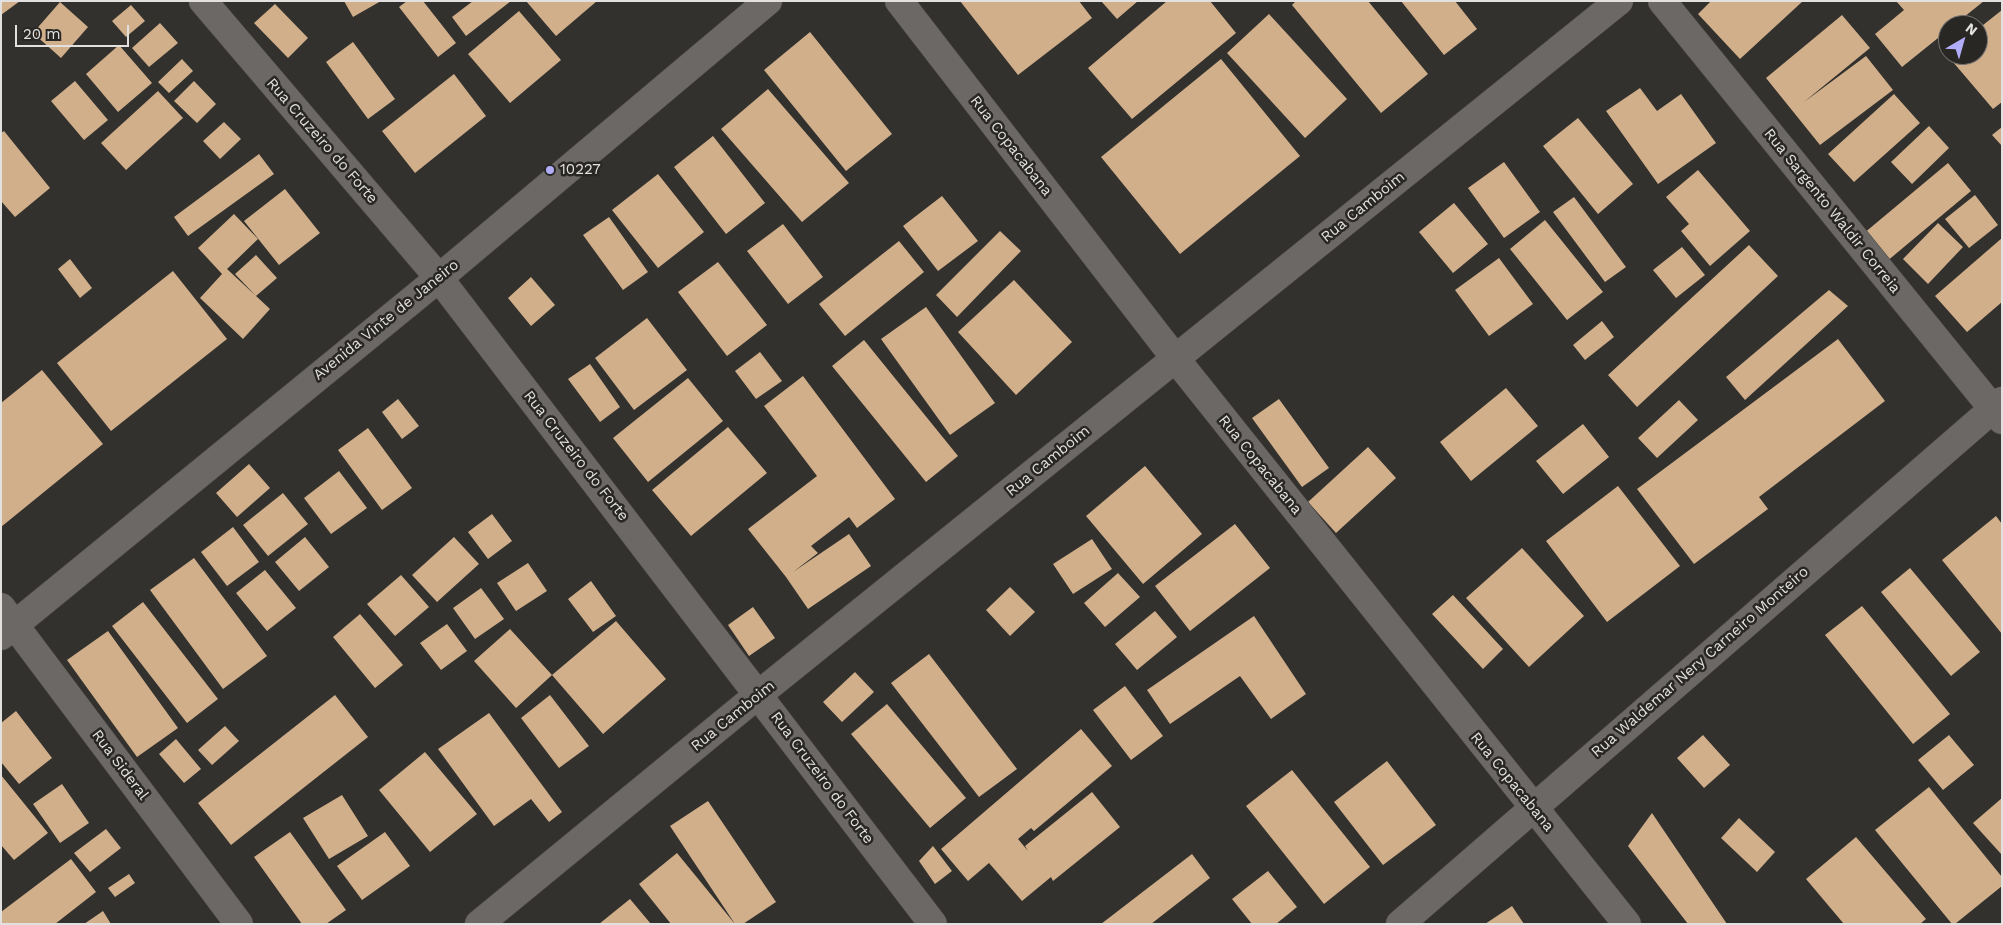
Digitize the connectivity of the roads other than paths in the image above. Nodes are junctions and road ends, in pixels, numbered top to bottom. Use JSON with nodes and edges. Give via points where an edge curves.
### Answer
{"nodes":[{"id":1,"x":202,"y":1,"type":"edge"},
{"id":2,"x":768,"y":1,"type":"edge"},
{"id":3,"x":899,"y":1,"type":"edge"},
{"id":4,"x":1619,"y":1,"type":"edge"},
{"id":5,"x":1662,"y":1,"type":"edge"},
{"id":6,"x":439,"y":278,"type":"junction"},
{"id":7,"x":1175,"y":358,"type":"junction"},
{"id":8,"x":1999,"y":410,"type":"edge"},
{"id":9,"x":6,"y":623,"type":"edge"},
{"id":10,"x":759,"y":694,"type":"junction"},
{"id":11,"x":1532,"y":807,"type":"junction"},
{"id":12,"x":238,"y":924,"type":"edge"},
{"id":13,"x":479,"y":924,"type":"edge"},
{"id":14,"x":933,"y":924,"type":"edge"},
{"id":15,"x":1400,"y":924,"type":"edge"},
{"id":16,"x":1627,"y":924,"type":"edge"}],
"edges":[{"from":1,"to":6,"type":"street","name":"Rua Cruzeiro do Forte"},
{"from":2,"to":6,"type":"street","name":"Avenida Vinte de Janeiro"},
{"from":3,"to":7,"type":"street","name":"Rua Copacabana"},
{"from":4,"to":7,"type":"street","name":"Rua Camboim"},
{"from":5,"to":8,"type":"street","name":"Rua Sargento Waldir Correia"},
{"from":6,"to":9,"type":"street","name":"Avenida Vinte de Janeiro"},
{"from":6,"to":10,"type":"street","name":"Rua Cruzeiro do Forte"},
{"from":7,"to":10,"type":"street","name":"Rua Camboim"},
{"from":7,"to":11,"type":"street","name":"Rua Copacabana"},
{"from":8,"to":11,"type":"street","name":"Rua Waldemar Nery Carneiro Monteiro"},
{"from":9,"to":12,"type":"street","name":"Rua Sideral"},
{"from":10,"to":13,"type":"street","name":"Rua Camboim"},
{"from":10,"to":14,"type":"street","name":"Rua Cruzeiro do Forte"},
{"from":11,"to":15,"type":"street","name":"Rua Waldemar Nery Carneiro Monteiro"},
{"from":11,"to":16,"type":"street","name":"Rua Copacabana"}]}
